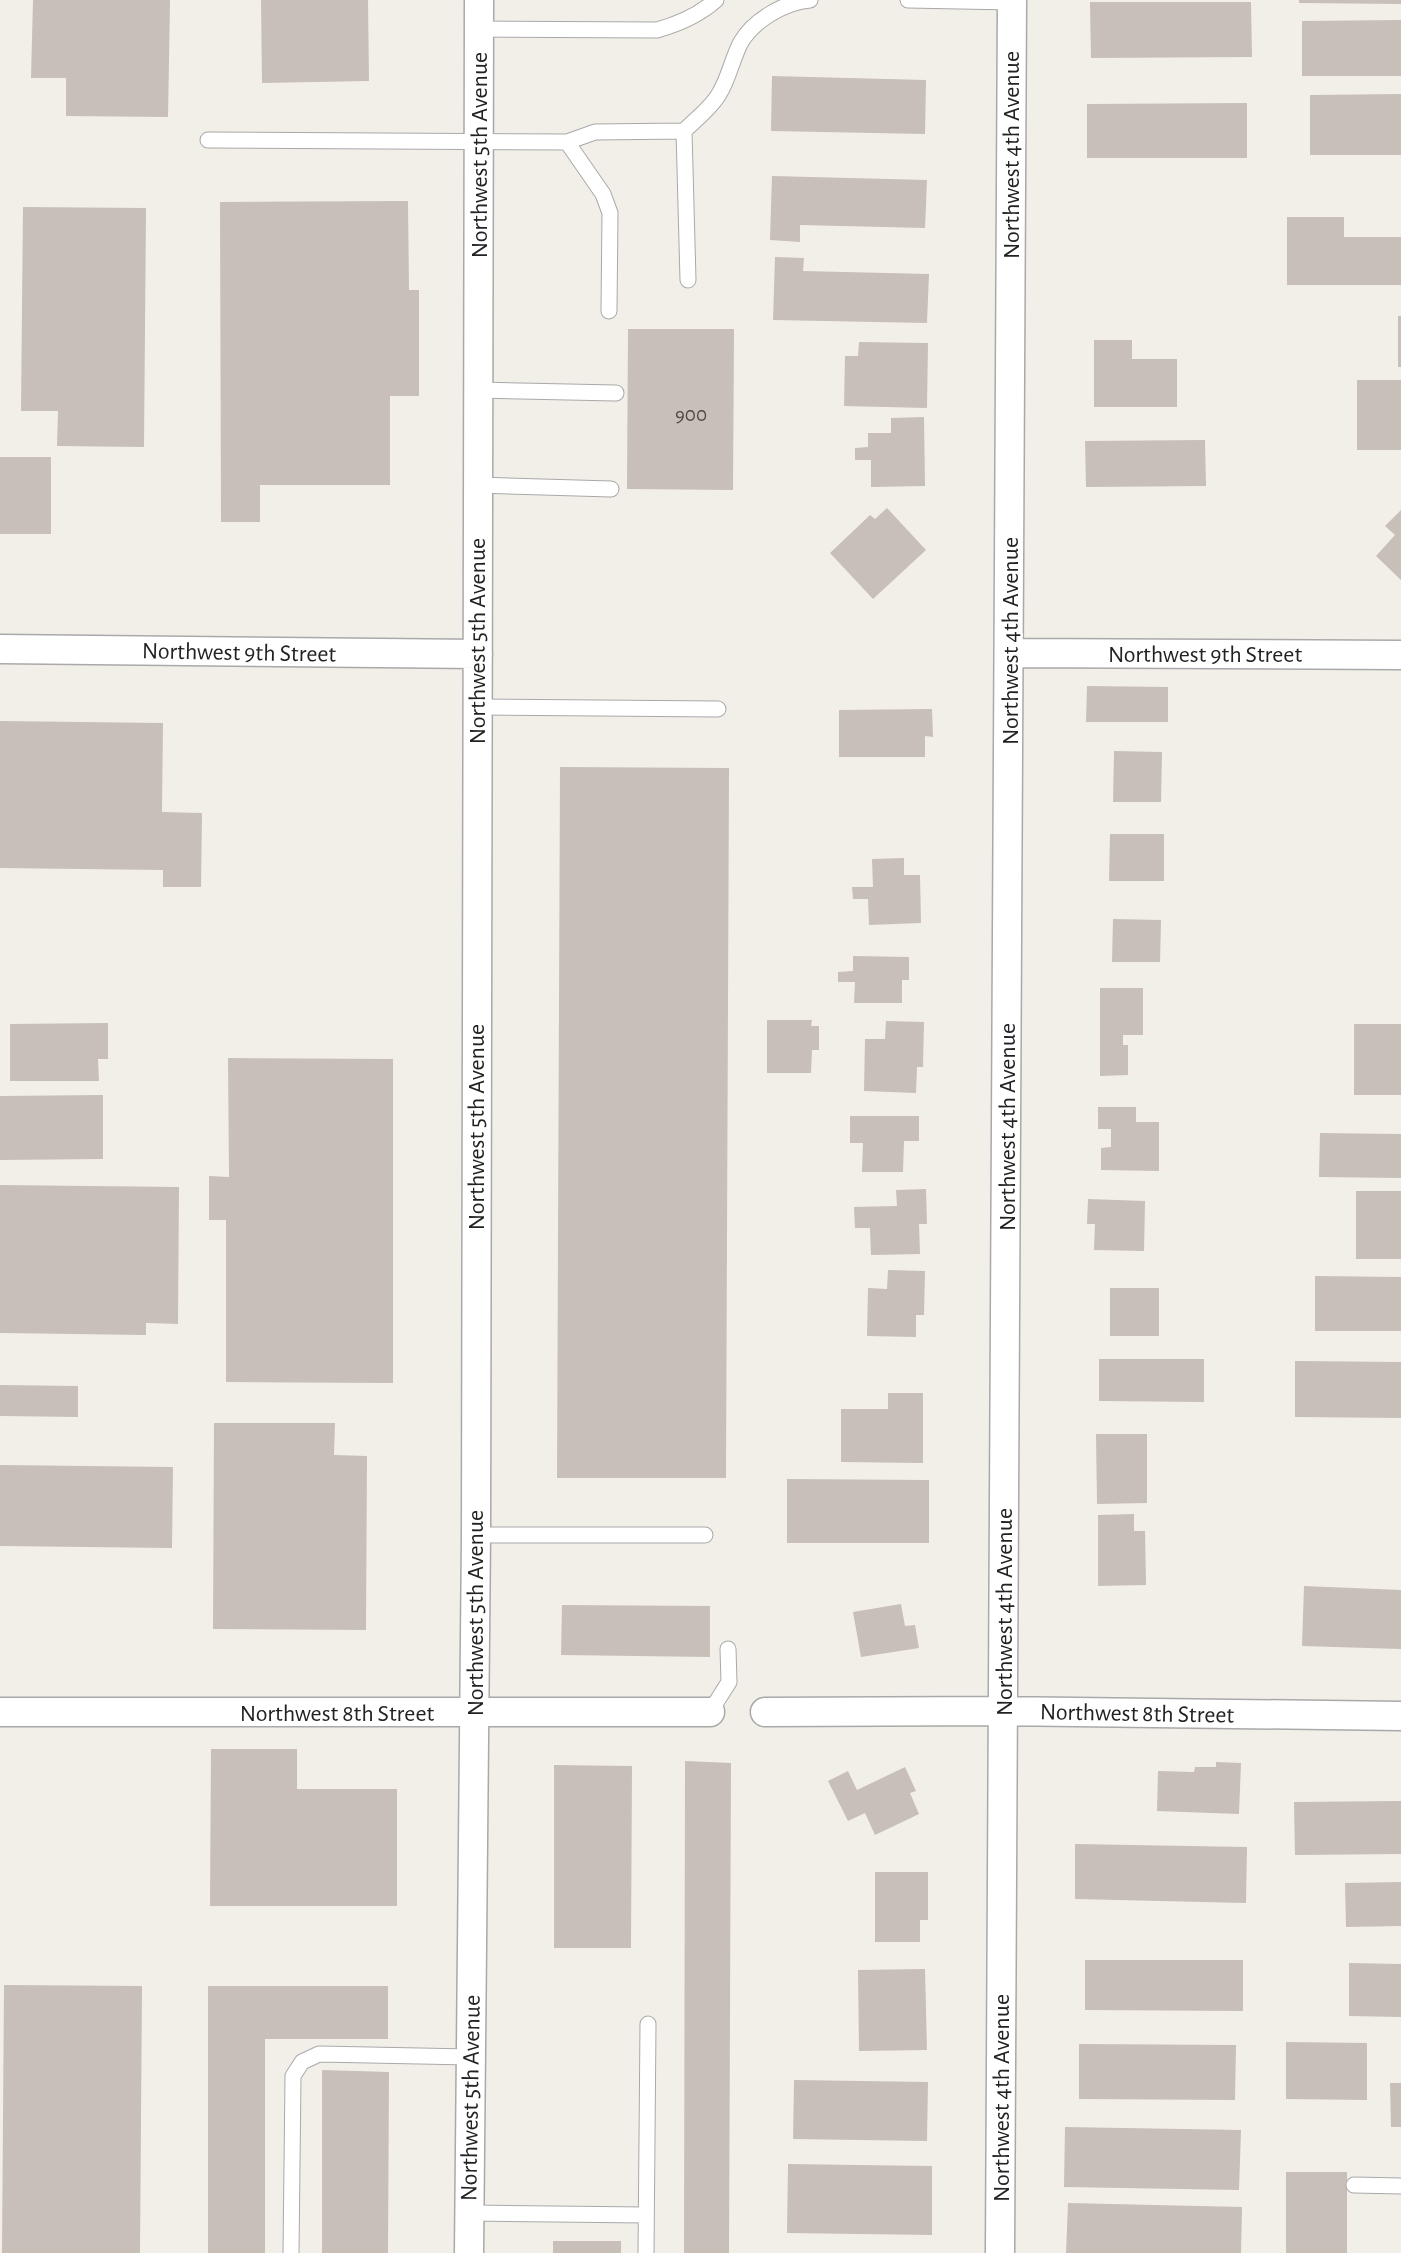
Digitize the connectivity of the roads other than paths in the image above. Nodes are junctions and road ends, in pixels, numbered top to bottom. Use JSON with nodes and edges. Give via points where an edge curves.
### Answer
{"nodes":[{"id":1,"x":479,"y":0,"type":"edge"},
{"id":2,"x":716,"y":0,"type":"edge"},
{"id":3,"x":810,"y":0,"type":"edge"},
{"id":4,"x":908,"y":0,"type":"edge"},
{"id":5,"x":1012,"y":1,"type":"edge"},
{"id":6,"x":479,"y":29,"type":"junction"},
{"id":7,"x":684,"y":131,"type":"junction"},
{"id":8,"x":208,"y":140,"type":"dead end"},
{"id":9,"x":479,"y":142,"type":"junction"},
{"id":10,"x":567,"y":142,"type":"junction"},
{"id":11,"x":688,"y":280,"type":"dead end"},
{"id":12,"x":609,"y":310,"type":"dead end"},
{"id":13,"x":477,"y":390,"type":"junction"},
{"id":14,"x":616,"y":393,"type":"dead end"},
{"id":15,"x":477,"y":485,"type":"junction"},
{"id":16,"x":611,"y":489,"type":"dead end"},
{"id":17,"x":0,"y":649,"type":"edge"},
{"id":18,"x":1010,"y":653,"type":"junction"},
{"id":19,"x":478,"y":654,"type":"junction"},
{"id":20,"x":1401,"y":655,"type":"edge"},
{"id":21,"x":477,"y":707,"type":"junction"},
{"id":22,"x":718,"y":709,"type":"dead end"},
{"id":23,"x":476,"y":1534,"type":"junction"},
{"id":24,"x":705,"y":1535,"type":"dead end"},
{"id":25,"x":728,"y":1649,"type":"dead end"},
{"id":26,"x":1003,"y":1711,"type":"junction"},
{"id":27,"x":0,"y":1712,"type":"edge"},
{"id":28,"x":710,"y":1712,"type":"joint"},
{"id":29,"x":765,"y":1712,"type":"dead end"},
{"id":30,"x":474,"y":1713,"type":"junction"},
{"id":31,"x":1401,"y":1716,"type":"edge"},
{"id":32,"x":648,"y":2024,"type":"dead end"},
{"id":33,"x":470,"y":2057,"type":"junction"},
{"id":34,"x":1354,"y":2185,"type":"dead end"},
{"id":35,"x":1401,"y":2186,"type":"edge"},
{"id":36,"x":469,"y":2213,"type":"junction"},
{"id":37,"x":646,"y":2215,"type":"junction"},
{"id":38,"x":291,"y":2253,"type":"edge"},
{"id":39,"x":469,"y":2253,"type":"edge"},
{"id":40,"x":646,"y":2253,"type":"edge"},
{"id":41,"x":1000,"y":2253,"type":"edge"}],
"edges":[{"from":1,"to":6,"type":"street","name":"Northwest 5th Avenue"},
{"from":2,"to":6,"type":"lane","via":[[681,23],[657,30]]},
{"from":3,"to":7,"type":"lane","via":[[777,10],[742,40],[719,95]]},
{"from":4,"to":5,"type":"lane"},
{"from":5,"to":18,"type":"street","name":"Northwest 4th Avenue"},
{"from":6,"to":9,"type":"street","name":"Northwest 5th Avenue"},
{"from":7,"to":10,"type":"lane","via":[[595,132]]},
{"from":7,"to":11,"type":"lane"},
{"from":8,"to":9,"type":"lane"},
{"from":9,"to":10,"type":"lane"},
{"from":9,"to":13,"type":"street","name":"Northwest 5th Avenue"},
{"from":10,"to":12,"type":"lane","via":[[603,194],[610,213]]},
{"from":13,"to":14,"type":"lane"},
{"from":13,"to":15,"type":"street","name":"Northwest 5th Avenue"},
{"from":15,"to":16,"type":"lane"},
{"from":15,"to":19,"type":"street","name":"Northwest 5th Avenue"},
{"from":17,"to":19,"type":"street","name":"Northwest 9th Street"},
{"from":18,"to":20,"type":"street","name":"Northwest 9th Street"},
{"from":18,"to":26,"type":"street","name":"Northwest 4th Avenue"},
{"from":19,"to":21,"type":"street","name":"Northwest 5th Avenue"},
{"from":21,"to":22,"type":"lane"},
{"from":21,"to":23,"type":"street","name":"Northwest 5th Avenue"},
{"from":23,"to":24,"type":"lane"},
{"from":23,"to":30,"type":"street","name":"Northwest 5th Avenue"},
{"from":25,"to":28,"type":"lane","via":[[729,1682]]},
{"from":26,"to":29,"type":"street","name":"Northwest 8th Street"},
{"from":26,"to":31,"type":"street","name":"Northwest 8th Street"},
{"from":26,"to":41,"type":"street","name":"Northwest 4th Avenue"},
{"from":27,"to":30,"type":"street","name":"Northwest 8th Street"},
{"from":28,"to":30,"type":"street","name":"Northwest 8th Street"},
{"from":30,"to":33,"type":"street","name":"Northwest 5th Avenue"},
{"from":32,"to":37,"type":"lane"},
{"from":33,"to":36,"type":"street","name":"Northwest 5th Avenue"},
{"from":33,"to":38,"type":"lane","via":[[319,2054],[302,2062],[292,2076]]},
{"from":34,"to":35,"type":"lane"},
{"from":36,"to":37,"type":"lane"},
{"from":36,"to":39,"type":"street","name":"Northwest 5th Avenue"},
{"from":37,"to":40,"type":"lane"}]}
